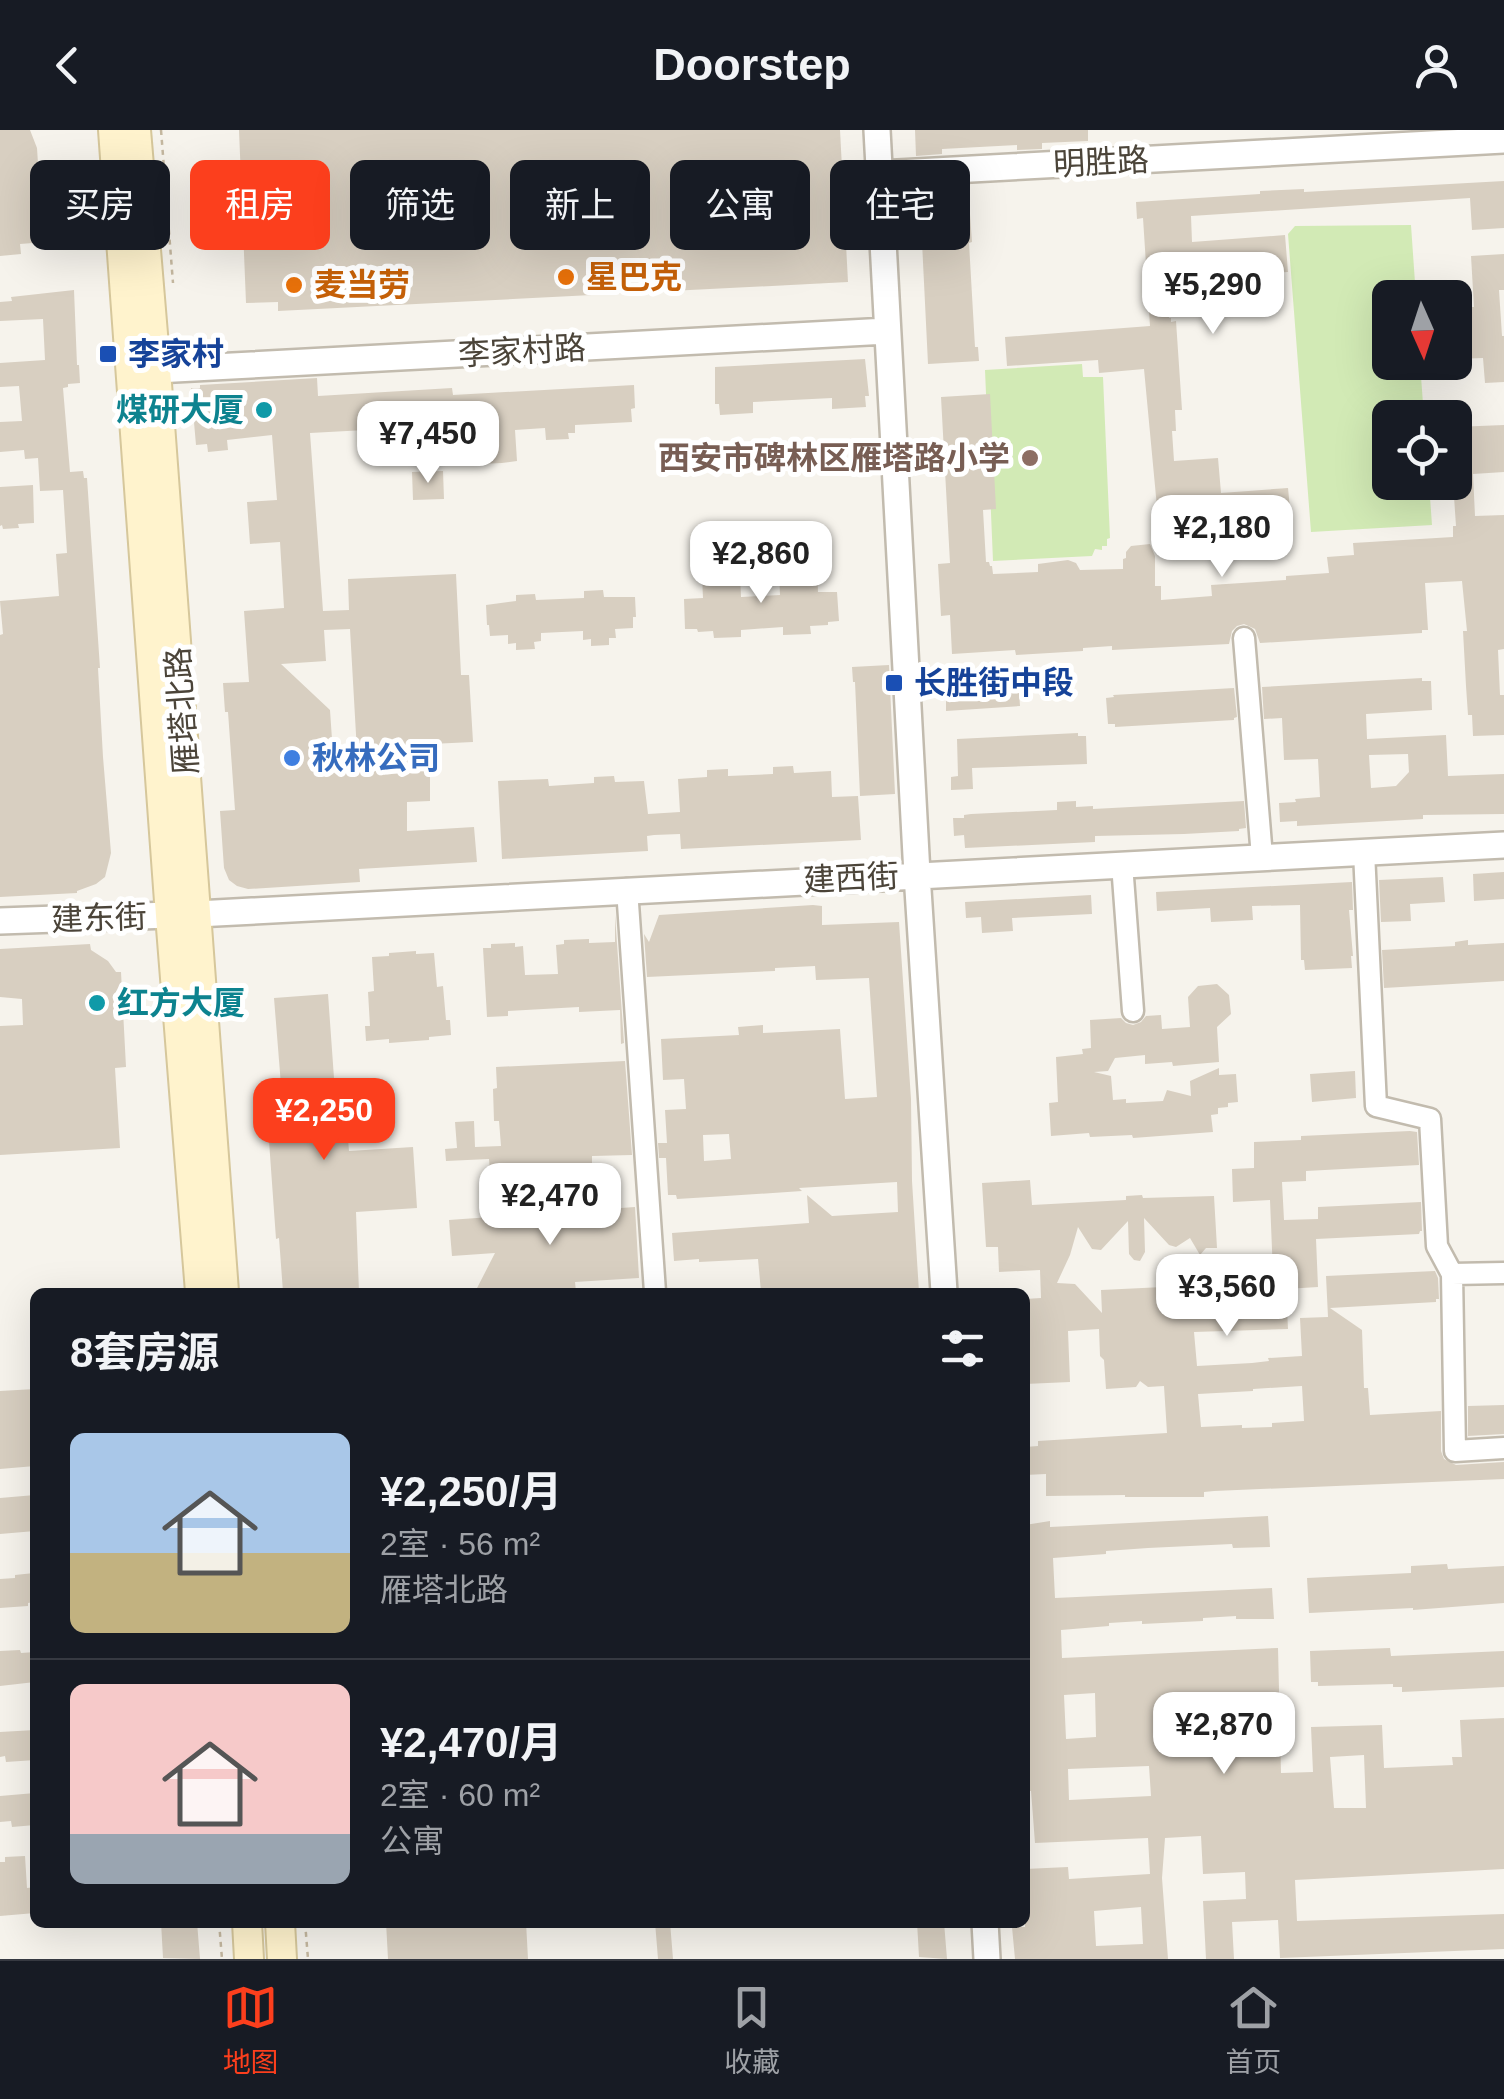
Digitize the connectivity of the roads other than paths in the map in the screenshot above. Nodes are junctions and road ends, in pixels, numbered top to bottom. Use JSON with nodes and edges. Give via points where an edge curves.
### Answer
{"nodes":[{"id":1,"x":113,"y":130,"type":"edge"},
{"id":2,"x":136,"y":130,"type":"edge"},
{"id":3,"x":877,"y":130,"type":"edge"},
{"id":4,"x":1504,"y":140,"type":"edge"},
{"id":5,"x":878,"y":160,"type":"edge"},
{"id":6,"x":970,"y":169,"type":"edge"},
{"id":7,"x":883,"y":250,"type":"edge"},
{"id":8,"x":888,"y":331,"type":"junction"},
{"id":9,"x":156,"y":370,"type":"junction"},
{"id":10,"x":1244,"y":638,"type":"dead end"},
{"id":11,"x":1504,"y":844,"type":"edge"},
{"id":12,"x":1364,"y":852,"type":"junction"},
{"id":13,"x":1262,"y":857,"type":"junction"},
{"id":14,"x":1122,"y":864,"type":"junction"},
{"id":15,"x":917,"y":874,"type":"junction"},
{"id":16,"x":627,"y":889,"type":"junction"},
{"id":17,"x":184,"y":914,"type":"junction"},
{"id":18,"x":0,"y":922,"type":"edge"},
{"id":19,"x":1132,"y":1010,"type":"dead end"},
{"id":20,"x":1504,"y":1272,"type":"edge"},
{"id":21,"x":1452,"y":1274,"type":"junction"},
{"id":22,"x":200,"y":1288,"type":"edge"},
{"id":23,"x":224,"y":1288,"type":"edge"},
{"id":24,"x":655,"y":1288,"type":"edge"},
{"id":25,"x":944,"y":1288,"type":"edge"},
{"id":26,"x":1504,"y":1448,"type":"edge"},
{"id":27,"x":247,"y":1928,"type":"edge"},
{"id":28,"x":280,"y":1928,"type":"edge"},
{"id":29,"x":985,"y":1928,"type":"edge"},
{"id":30,"x":249,"y":1959,"type":"edge"},
{"id":31,"x":282,"y":1959,"type":"edge"},
{"id":32,"x":987,"y":1959,"type":"edge"}],
"edges":[{"from":1,"to":17,"type":"main road","name":"雁塔北路"},
{"from":2,"to":9,"type":"main road","name":"雁塔北路"},
{"from":3,"to":5,"type":"street"},
{"from":4,"to":6,"type":"street","name":"明胜路"},
{"from":7,"to":8,"type":"street"},
{"from":8,"to":9,"type":"street","name":"李家村路"},
{"from":8,"to":15,"type":"street"},
{"from":9,"to":17,"type":"main road","name":"雁塔北路"},
{"from":10,"to":13,"type":"street"},
{"from":11,"to":12,"type":"street","name":"建西街"},
{"from":12,"to":13,"type":"street","name":"建西街"},
{"from":12,"to":21,"type":"street","via":[[1376,1106],[1430,1119],[1436,1246]]},
{"from":13,"to":14,"type":"street","name":"建西街"},
{"from":14,"to":15,"type":"street","name":"建西街"},
{"from":14,"to":19,"type":"street"},
{"from":15,"to":16,"type":"street","name":"建西街"},
{"from":15,"to":25,"type":"street"},
{"from":16,"to":17,"type":"street","name":"建西街"},
{"from":16,"to":24,"type":"street"},
{"from":17,"to":18,"type":"street","name":"建东街"},
{"from":17,"to":22,"type":"main road","name":"雁塔北路"},
{"from":17,"to":23,"type":"main road","name":"雁塔北路"},
{"from":20,"to":21,"type":"street"},
{"from":21,"to":26,"type":"street","via":[[1455,1451]]},
{"from":27,"to":30,"type":"main road"},
{"from":28,"to":31,"type":"main road"},
{"from":29,"to":32,"type":"street"}]}
